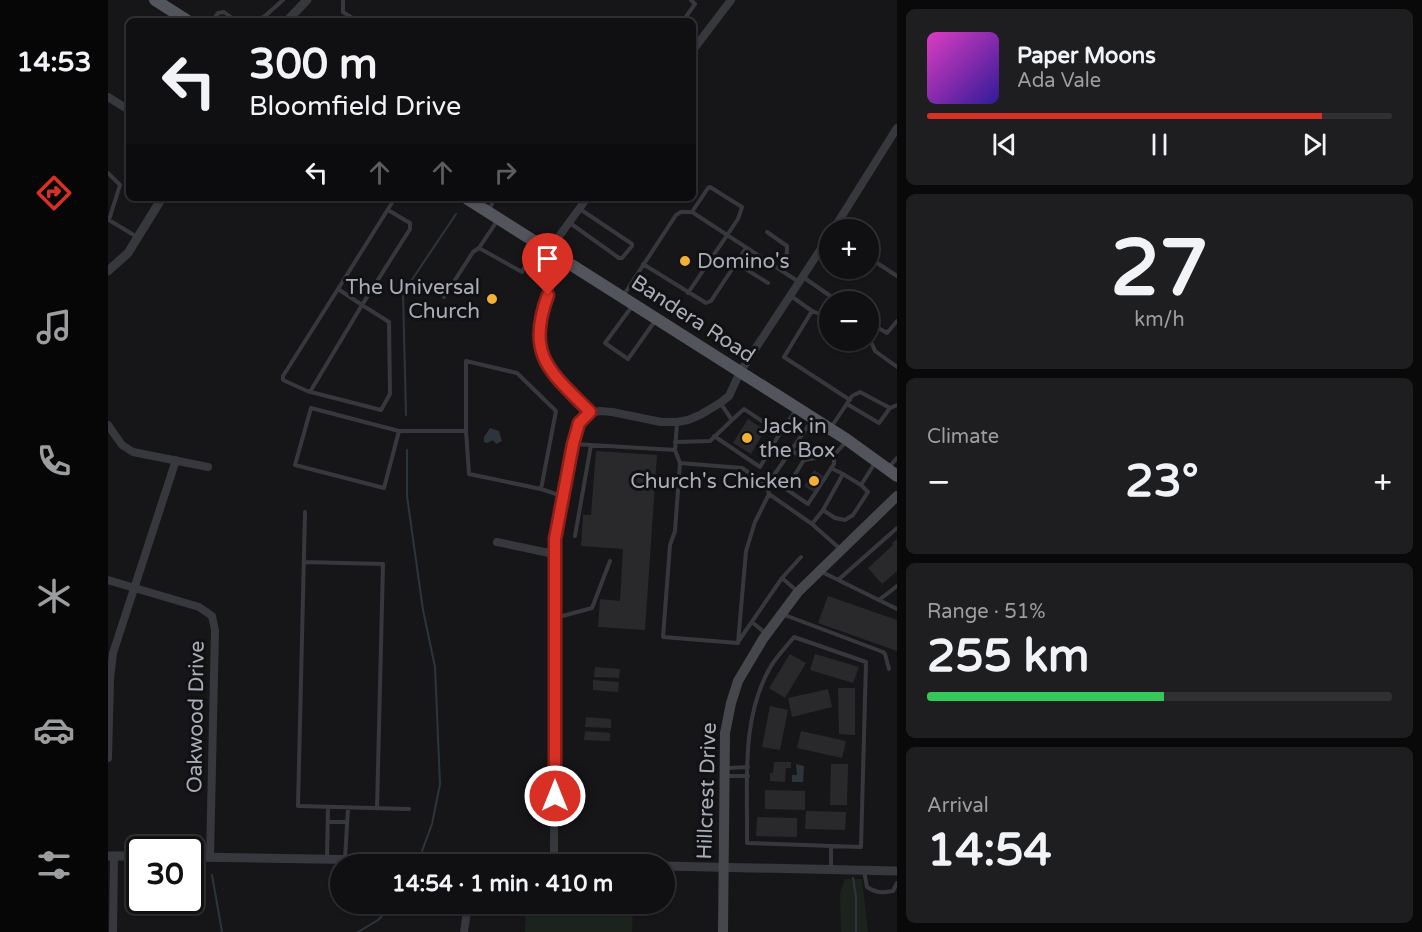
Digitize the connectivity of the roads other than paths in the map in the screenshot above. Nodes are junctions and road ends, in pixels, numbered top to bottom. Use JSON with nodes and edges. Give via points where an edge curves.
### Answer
{"nodes":[{"id":1,"x":154,"y":0,"type":"edge"},
{"id":2,"x":283,"y":0,"type":"edge"},
{"id":3,"x":307,"y":0,"type":"edge"},
{"id":4,"x":343,"y":0,"type":"edge"},
{"id":5,"x":691,"y":0,"type":"edge"},
{"id":6,"x":730,"y":0,"type":"edge"},
{"id":7,"x":265,"y":16,"type":"junction"},
{"id":8,"x":183,"y":18,"type":"edge"},
{"id":9,"x":214,"y":18,"type":"edge"},
{"id":10,"x":232,"y":18,"type":"edge"},
{"id":11,"x":261,"y":18,"type":"edge"},
{"id":12,"x":269,"y":18,"type":"edge"},
{"id":13,"x":290,"y":18,"type":"edge"},
{"id":14,"x":352,"y":18,"type":"edge"},
{"id":15,"x":685,"y":18,"type":"edge"},
{"id":16,"x":696,"y":46,"type":"edge"},
{"id":17,"x":108,"y":97,"type":"edge"},
{"id":18,"x":126,"y":108,"type":"edge"},
{"id":19,"x":897,"y":128,"type":"edge"},
{"id":20,"x":108,"y":173,"type":"edge"},
{"id":21,"x":160,"y":201,"type":"edge"},
{"id":22,"x":393,"y":201,"type":"edge"},
{"id":23,"x":471,"y":201,"type":"edge"},
{"id":24,"x":494,"y":201,"type":"edge"},
{"id":25,"x":585,"y":201,"type":"edge"},
{"id":26,"x":580,"y":209,"type":"junction"},
{"id":27,"x":388,"y":210,"type":"junction"},
{"id":28,"x":692,"y":212,"type":"junction"},
{"id":29,"x":494,"y":215,"type":"junction"},
{"id":30,"x":840,"y":219,"type":"edge"},
{"id":31,"x":108,"y":221,"type":"edge"},
{"id":32,"x":570,"y":222,"type":"junction"},
{"id":33,"x":767,"y":232,"type":"dead end"},
{"id":34,"x":727,"y":235,"type":"junction"},
{"id":35,"x":137,"y":237,"type":"junction"},
{"id":36,"x":537,"y":243,"type":"junction"},
{"id":37,"x":479,"y":248,"type":"junction"},
{"id":38,"x":746,"y":248,"type":"junction"},
{"id":39,"x":549,"y":250,"type":"junction"},
{"id":40,"x":819,"y":252,"type":"edge"},
{"id":41,"x":562,"y":259,"type":"junction"},
{"id":42,"x":736,"y":263,"type":"junction"},
{"id":43,"x":643,"y":264,"type":"junction"},
{"id":44,"x":879,"y":264,"type":"edge"},
{"id":45,"x":778,"y":268,"type":"junction"},
{"id":46,"x":108,"y":271,"type":"edge"},
{"id":47,"x":897,"y":276,"type":"edge"},
{"id":48,"x":801,"y":279,"type":"junction"},
{"id":49,"x":768,"y":283,"type":"dead end"},
{"id":50,"x":338,"y":289,"type":"junction"},
{"id":51,"x":821,"y":291,"type":"edge"},
{"id":52,"x":688,"y":293,"type":"junction"},
{"id":53,"x":791,"y":296,"type":"junction"},
{"id":54,"x":444,"y":297,"type":"dead end"},
{"id":55,"x":622,"y":297,"type":"junction"},
{"id":56,"x":362,"y":305,"type":"junction"},
{"id":57,"x":634,"y":305,"type":"junction"},
{"id":58,"x":812,"y":311,"type":"junction"},
{"id":59,"x":819,"y":314,"type":"edge"},
{"id":60,"x":657,"y":319,"type":"junction"},
{"id":61,"x":897,"y":321,"type":"edge"},
{"id":62,"x":879,"y":328,"type":"edge"},
{"id":63,"x":875,"y":351,"type":"edge"},
{"id":64,"x":897,"y":367,"type":"edge"},
{"id":65,"x":740,"y":372,"type":"junction"},
{"id":66,"x":309,"y":392,"type":"junction"},
{"id":67,"x":848,"y":402,"type":"junction"},
{"id":68,"x":720,"y":403,"type":"junction"},
{"id":69,"x":897,"y":405,"type":"edge"},
{"id":70,"x":797,"y":408,"type":"junction"},
{"id":71,"x":890,"y":408,"type":"junction"},
{"id":72,"x":590,"y":412,"type":"junction"},
{"id":73,"x":813,"y":418,"type":"junction"},
{"id":74,"x":732,"y":420,"type":"junction"},
{"id":75,"x":677,"y":422,"type":"junction"},
{"id":76,"x":108,"y":426,"type":"edge"},
{"id":77,"x":830,"y":429,"type":"junction"},
{"id":78,"x":399,"y":430,"type":"junction"},
{"id":79,"x":466,"y":431,"type":"junction"},
{"id":80,"x":780,"y":433,"type":"junction"},
{"id":81,"x":714,"y":436,"type":"junction"},
{"id":82,"x":848,"y":440,"type":"junction"},
{"id":83,"x":675,"y":442,"type":"junction"},
{"id":84,"x":573,"y":444,"type":"junction"},
{"id":85,"x":591,"y":445,"type":"junction"},
{"id":86,"x":675,"y":450,"type":"junction"},
{"id":87,"x":792,"y":450,"type":"junction"},
{"id":88,"x":834,"y":455,"type":"junction"},
{"id":89,"x":897,"y":459,"type":"edge"},
{"id":90,"x":176,"y":460,"type":"junction"},
{"id":91,"x":804,"y":460,"type":"junction"},
{"id":92,"x":876,"y":461,"type":"junction"},
{"id":93,"x":680,"y":463,"type":"junction"},
{"id":94,"x":208,"y":467,"type":"dead end"},
{"id":95,"x":831,"y":468,"type":"junction"},
{"id":96,"x":892,"y":472,"type":"edge"},
{"id":97,"x":843,"y":474,"type":"junction"},
{"id":98,"x":771,"y":479,"type":"junction"},
{"id":99,"x":767,"y":485,"type":"junction"},
{"id":100,"x":861,"y":485,"type":"junction"},
{"id":101,"x":541,"y":489,"type":"junction"},
{"id":102,"x":786,"y":489,"type":"junction"},
{"id":103,"x":769,"y":494,"type":"junction"},
{"id":104,"x":563,"y":496,"type":"junction"},
{"id":105,"x":897,"y":496,"type":"edge"},
{"id":106,"x":823,"y":510,"type":"junction"},
{"id":107,"x":305,"y":512,"type":"dead end"},
{"id":108,"x":812,"y":524,"type":"junction"},
{"id":109,"x":897,"y":528,"type":"edge"},
{"id":110,"x":575,"y":536,"type":"dead end"},
{"id":111,"x":497,"y":542,"type":"dead end"},
{"id":112,"x":840,"y":549,"type":"junction"},
{"id":113,"x":554,"y":554,"type":"junction"},
{"id":114,"x":801,"y":557,"type":"dead end"},
{"id":115,"x":610,"y":561,"type":"dead end"},
{"id":116,"x":304,"y":562,"type":"junction"},
{"id":117,"x":820,"y":571,"type":"junction"},
{"id":118,"x":782,"y":578,"type":"junction"},
{"id":119,"x":108,"y":580,"type":"edge"},
{"id":120,"x":838,"y":580,"type":"junction"},
{"id":121,"x":897,"y":586,"type":"edge"},
{"id":122,"x":134,"y":588,"type":"junction"},
{"id":123,"x":798,"y":592,"type":"junction"},
{"id":124,"x":879,"y":600,"type":"junction"},
{"id":125,"x":897,"y":609,"type":"edge"},
{"id":126,"x":782,"y":614,"type":"junction"},
{"id":127,"x":554,"y":618,"type":"junction"},
{"id":128,"x":752,"y":622,"type":"junction"},
{"id":129,"x":766,"y":634,"type":"junction"},
{"id":130,"x":738,"y":643,"type":"junction"},
{"id":131,"x":889,"y":669,"type":"dead end"},
{"id":132,"x":108,"y":758,"type":"edge"},
{"id":133,"x":748,"y":767,"type":"junction"},
{"id":134,"x":724,"y":772,"type":"junction"},
{"id":135,"x":748,"y":776,"type":"junction"},
{"id":136,"x":328,"y":807,"type":"junction"},
{"id":137,"x":348,"y":808,"type":"junction"},
{"id":138,"x":377,"y":808,"type":"junction"},
{"id":139,"x":409,"y":809,"type":"dead end"},
{"id":140,"x":328,"y":822,"type":"junction"},
{"id":141,"x":347,"y":822,"type":"junction"},
{"id":142,"x":831,"y":846,"type":"junction"},
{"id":143,"x":345,"y":854,"type":"edge"},
{"id":144,"x":554,"y":854,"type":"edge"},
{"id":145,"x":111,"y":856,"type":"edge"},
{"id":146,"x":204,"y":858,"type":"edge"},
{"id":147,"x":210,"y":858,"type":"junction"},
{"id":148,"x":327,"y":859,"type":"junction"},
{"id":149,"x":330,"y":859,"type":"edge"},
{"id":150,"x":675,"y":866,"type":"edge"},
{"id":151,"x":724,"y":867,"type":"junction"},
{"id":152,"x":831,"y":869,"type":"junction"},
{"id":153,"x":864,"y":870,"type":"junction"},
{"id":154,"x":897,"y":871,"type":"edge"},
{"id":155,"x":897,"y":883,"type":"edge"},
{"id":156,"x":466,"y":914,"type":"edge"},
{"id":157,"x":113,"y":932,"type":"edge"},
{"id":158,"x":464,"y":932,"type":"edge"},
{"id":159,"x":723,"y":932,"type":"edge"}],
"edges":[{"from":1,"to":8,"type":"main road"},
{"from":2,"to":7,"type":"lane"},
{"from":3,"to":13,"type":"street"},
{"from":4,"to":14,"type":"lane","via":[[343,12]]},
{"from":5,"to":15,"type":"lane","via":[[695,4]]},
{"from":6,"to":16,"type":"street"},
{"from":7,"to":11,"type":"lane"},
{"from":7,"to":12,"type":"lane"},
{"from":9,"to":10,"type":"lane","via":[[224,12]]},
{"from":17,"to":18,"type":"street"},
{"from":19,"to":30,"type":"street"},
{"from":20,"to":31,"type":"lane","via":[[120,185]]},
{"from":21,"to":35,"type":"street"},
{"from":22,"to":27,"type":"lane"},
{"from":23,"to":29,"type":"main road","name":"Bandera Road"},
{"from":24,"to":29,"type":"lane"},
{"from":25,"to":26,"type":"street"},
{"from":26,"to":32,"type":"street"},
{"from":26,"to":32,"type":"lane","via":[[632,246],[619,258]]},
{"from":27,"to":50,"type":"lane"},
{"from":27,"to":56,"type":"lane","via":[[410,223],[410,229]]},
{"from":28,"to":34,"type":"lane"},
{"from":28,"to":34,"type":"lane","via":[[710,187],[740,204],[741,212]]},
{"from":28,"to":43,"type":"lane","via":[[676,215]]},
{"from":29,"to":36,"type":"main road","name":"Bandera Road"},
{"from":29,"to":37,"type":"lane"},
{"from":31,"to":35,"type":"lane"},
{"from":32,"to":39,"type":"street"},
{"from":33,"to":45,"type":"lane","via":[[787,246]]},
{"from":34,"to":38,"type":"lane"},
{"from":34,"to":52,"type":"lane"},
{"from":35,"to":46,"type":"street","via":[[122,260]]},
{"from":36,"to":37,"type":"lane","via":[[522,272]]},
{"from":36,"to":39,"type":"main road","name":"Bandera Road"},
{"from":37,"to":54,"type":"lane"},
{"from":38,"to":42,"type":"lane"},
{"from":38,"to":45,"type":"lane"},
{"from":39,"to":41,"type":"main road","name":"Bandera Road"},
{"from":40,"to":48,"type":"street"},
{"from":41,"to":55,"type":"main road","name":"Bandera Road"},
{"from":41,"to":72,"type":"street","via":[[542,309],[540,347],[547,366]]},
{"from":42,"to":49,"type":"lane"},
{"from":42,"to":52,"type":"lane","via":[[711,301],[702,303]]},
{"from":43,"to":52,"type":"lane"},
{"from":43,"to":55,"type":"lane"},
{"from":44,"to":47,"type":"lane"},
{"from":45,"to":48,"type":"lane"},
{"from":48,"to":51,"type":"lane"},
{"from":48,"to":53,"type":"street"},
{"from":50,"to":56,"type":"lane"},
{"from":50,"to":66,"type":"lane","via":[[283,376],[283,380]]},
{"from":53,"to":58,"type":"lane"},
{"from":53,"to":65,"type":"street"},
{"from":55,"to":57,"type":"main road","name":"Bandera Road"},
{"from":56,"to":66,"type":"lane"},
{"from":56,"to":66,"type":"lane","via":[[389,322],[390,394],[381,410]]},
{"from":57,"to":60,"type":"main road","name":"Bandera Road"},
{"from":57,"to":60,"type":"lane","via":[[605,343],[628,359]]},
{"from":58,"to":59,"type":"lane"},
{"from":58,"to":67,"type":"lane","via":[[784,357]]},
{"from":60,"to":65,"type":"main road","name":"Bandera Road"},
{"from":61,"to":62,"type":"lane","via":[[887,333]]},
{"from":63,"to":64,"type":"lane"},
{"from":65,"to":68,"type":"street","via":[[729,396]]},
{"from":65,"to":70,"type":"main road","name":"Bandera Road"},
{"from":67,"to":71,"type":"lane","via":[[860,392]]},
{"from":67,"to":71,"type":"lane","via":[[879,423]]},
{"from":67,"to":77,"type":"lane"},
{"from":68,"to":74,"type":"lane"},
{"from":68,"to":75,"type":"street"},
{"from":69,"to":71,"type":"lane"},
{"from":70,"to":73,"type":"main road","name":"Bandera Road"},
{"from":70,"to":80,"type":"lane"},
{"from":72,"to":75,"type":"street","via":[[612,411]]},
{"from":72,"to":84,"type":"street","via":[[579,423]]},
{"from":73,"to":77,"type":"main road","name":"Bandera Road"},
{"from":73,"to":87,"type":"lane"},
{"from":74,"to":80,"type":"lane","via":[[744,409]]},
{"from":74,"to":81,"type":"lane"},
{"from":75,"to":83,"type":"lane"},
{"from":76,"to":90,"type":"street","via":[[122,445],[133,452]]},
{"from":77,"to":82,"type":"main road","name":"Bandera Road"},
{"from":78,"to":78,"type":"lane","via":[[311,408],[294,465],[384,488]]},
{"from":78,"to":79,"type":"lane"},
{"from":79,"to":101,"type":"lane","via":[[468,474]]},
{"from":79,"to":101,"type":"lane","via":[[466,361],[517,374],[556,411]]},
{"from":80,"to":81,"type":"lane","via":[[760,467]]},
{"from":81,"to":83,"type":"lane","via":[[710,441]]},
{"from":82,"to":88,"type":"lane"},
{"from":82,"to":92,"type":"main road","name":"Bandera Road"},
{"from":83,"to":86,"type":"lane"},
{"from":84,"to":85,"type":"lane"},
{"from":84,"to":104,"type":"street"},
{"from":85,"to":86,"type":"lane"},
{"from":85,"to":110,"type":"lane"},
{"from":86,"to":93,"type":"lane"},
{"from":87,"to":91,"type":"lane"},
{"from":87,"to":98,"type":"lane"},
{"from":88,"to":91,"type":"lane"},
{"from":88,"to":95,"type":"lane"},
{"from":89,"to":96,"type":"lane"},
{"from":90,"to":94,"type":"street"},
{"from":90,"to":122,"type":"street"},
{"from":91,"to":102,"type":"lane"},
{"from":92,"to":96,"type":"main road","name":"Bandera Road"},
{"from":92,"to":100,"type":"lane"},
{"from":93,"to":99,"type":"lane","via":[[742,468]]},
{"from":93,"to":130,"type":"lane","via":[[663,637]]},
{"from":95,"to":97,"type":"lane"},
{"from":95,"to":102,"type":"lane","via":[[808,504]]},
{"from":97,"to":100,"type":"lane"},
{"from":97,"to":106,"type":"lane"},
{"from":98,"to":99,"type":"lane"},
{"from":98,"to":102,"type":"lane"},
{"from":99,"to":103,"type":"lane"},
{"from":100,"to":106,"type":"lane","via":[[868,492],[844,520]]},
{"from":101,"to":104,"type":"lane"},
{"from":103,"to":108,"type":"lane"},
{"from":103,"to":130,"type":"lane","via":[[746,551]]},
{"from":104,"to":113,"type":"street"},
{"from":105,"to":112,"type":"main road","name":"Hillcrest Drive"},
{"from":106,"to":108,"type":"lane"},
{"from":107,"to":116,"type":"lane"},
{"from":108,"to":112,"type":"lane"},
{"from":109,"to":120,"type":"lane"},
{"from":111,"to":113,"type":"street"},
{"from":112,"to":117,"type":"main road","name":"Hillcrest Drive"},
{"from":113,"to":127,"type":"street"},
{"from":114,"to":118,"type":"lane"},
{"from":115,"to":127,"type":"lane","via":[[592,608]]},
{"from":116,"to":136,"type":"lane","via":[[298,806]]},
{"from":116,"to":138,"type":"lane","via":[[383,564]]},
{"from":117,"to":120,"type":"lane"},
{"from":117,"to":123,"type":"main road","name":"Hillcrest Drive"},
{"from":118,"to":123,"type":"lane"},
{"from":118,"to":128,"type":"lane"},
{"from":119,"to":122,"type":"street","name":"Oakwood Drive"},
{"from":120,"to":124,"type":"lane"},
{"from":121,"to":124,"type":"lane"},
{"from":122,"to":132,"type":"street","via":[[111,663]]},
{"from":122,"to":147,"type":"street","name":"Oakwood Drive","via":[[199,607],[212,616],[215,630]]},
{"from":123,"to":126,"type":"main road","name":"Hillcrest Drive"},
{"from":124,"to":125,"type":"lane"},
{"from":126,"to":129,"type":"main road","name":"Hillcrest Drive"},
{"from":126,"to":131,"type":"lane","via":[[883,652]]},
{"from":127,"to":144,"type":"street"},
{"from":128,"to":129,"type":"lane"},
{"from":128,"to":130,"type":"lane"},
{"from":129,"to":134,"type":"main road","name":"Hillcrest Drive","via":[[738,681],[730,703]]},
{"from":133,"to":134,"type":"lane"},
{"from":133,"to":135,"type":"lane"},
{"from":133,"to":142,"type":"lane","via":[[751,723],[759,691],[771,666],[794,637],[866,662],[861,847]]},
{"from":134,"to":135,"type":"lane"},
{"from":134,"to":151,"type":"main road","name":"Hillcrest Drive"},
{"from":135,"to":142,"type":"lane","via":[[747,843]]},
{"from":136,"to":137,"type":"lane"},
{"from":136,"to":140,"type":"lane"},
{"from":137,"to":138,"type":"lane"},
{"from":137,"to":141,"type":"lane"},
{"from":138,"to":139,"type":"lane"},
{"from":140,"to":141,"type":"lane"},
{"from":140,"to":148,"type":"lane"},
{"from":141,"to":143,"type":"lane"},
{"from":142,"to":152,"type":"lane"},
{"from":145,"to":157,"type":"street"},
{"from":146,"to":147,"type":"street"},
{"from":147,"to":148,"type":"street"},
{"from":148,"to":149,"type":"street"},
{"from":150,"to":151,"type":"street"},
{"from":151,"to":152,"type":"street"},
{"from":151,"to":159,"type":"main road","name":"Hillcrest Drive"},
{"from":152,"to":153,"type":"street"},
{"from":153,"to":154,"type":"street"},
{"from":153,"to":155,"type":"lane","via":[[867,887],[875,892],[892,891]]},
{"from":156,"to":158,"type":"street"}]}
